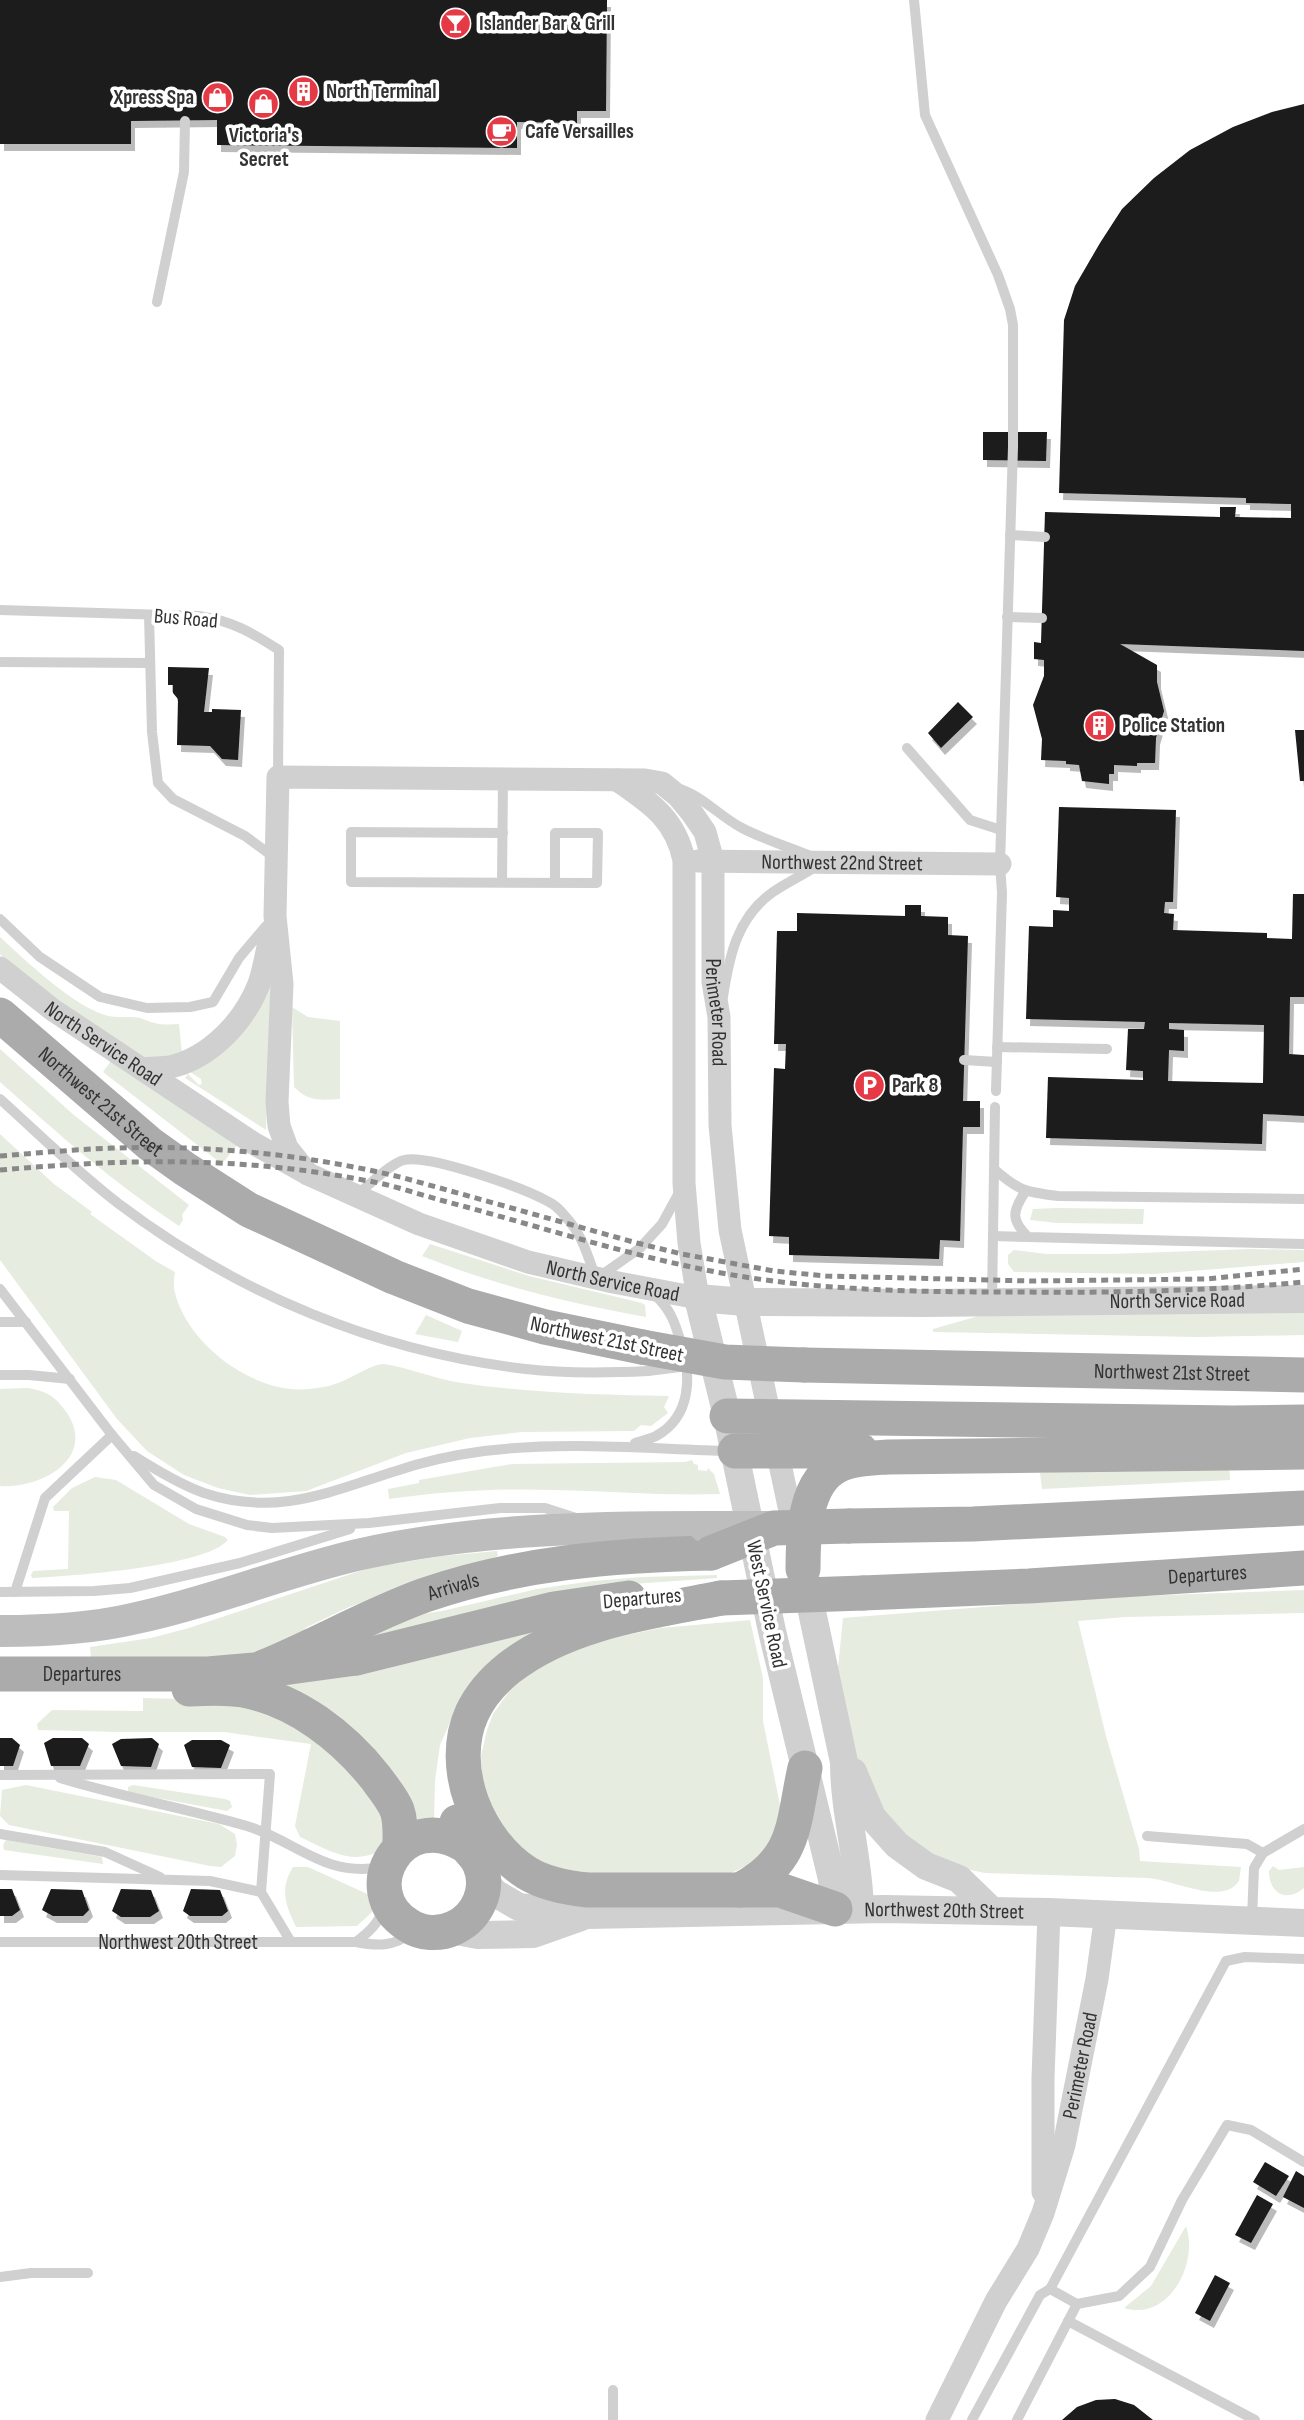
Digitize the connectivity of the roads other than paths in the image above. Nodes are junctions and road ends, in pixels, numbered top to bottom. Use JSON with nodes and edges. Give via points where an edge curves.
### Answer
{"nodes":[{"id":1,"x":914,"y":0,"type":"edge"},
{"id":2,"x":185,"y":121,"type":"dead end"},
{"id":3,"x":156,"y":302,"type":"dead end"},
{"id":4,"x":1010,"y":535,"type":"junction"},
{"id":5,"x":1045,"y":537,"type":"dead end"},
{"id":6,"x":0,"y":610,"type":"edge"},
{"id":7,"x":149,"y":615,"type":"junction"},
{"id":8,"x":1007,"y":617,"type":"junction"},
{"id":9,"x":1042,"y":618,"type":"dead end"},
{"id":10,"x":0,"y":662,"type":"edge"},
{"id":11,"x":150,"y":663,"type":"junction"},
{"id":12,"x":907,"y":748,"type":"dead end"},
{"id":13,"x":278,"y":778,"type":"junction"},
{"id":14,"x":503,"y":779,"type":"junction"},
{"id":15,"x":617,"y":780,"type":"junction"},
{"id":16,"x":662,"y":783,"type":"junction"},
{"id":17,"x":1001,"y":831,"type":"junction"},
{"id":18,"x":503,"y":832,"type":"junction"},
{"id":19,"x":275,"y":859,"type":"junction"},
{"id":20,"x":684,"y":860,"type":"junction"},
{"id":21,"x":713,"y":861,"type":"junction"},
{"id":22,"x":823,"y":862,"type":"junction"},
{"id":23,"x":1000,"y":864,"type":"junction"},
{"id":24,"x":502,"y":882,"type":"junction"},
{"id":25,"x":555,"y":883,"type":"junction"},
{"id":26,"x":275,"y":916,"type":"junction"},
{"id":27,"x":0,"y":919,"type":"edge"},
{"id":28,"x":0,"y":968,"type":"edge"},
{"id":29,"x":0,"y":1015,"type":"edge"},
{"id":30,"x":719,"y":1017,"type":"junction"},
{"id":31,"x":997,"y":1048,"type":"junction"},
{"id":32,"x":1107,"y":1049,"type":"dead end"},
{"id":33,"x":964,"y":1060,"type":"dead end"},
{"id":34,"x":997,"y":1062,"type":"junction"},
{"id":35,"x":142,"y":1069,"type":"junction"},
{"id":36,"x":996,"y":1091,"type":"dead end"},
{"id":37,"x":0,"y":1099,"type":"edge"},
{"id":38,"x":996,"y":1107,"type":"dead end"},
{"id":39,"x":994,"y":1169,"type":"junction"},
{"id":40,"x":308,"y":1174,"type":"junction"},
{"id":41,"x":684,"y":1183,"type":"junction"},
{"id":42,"x":1025,"y":1192,"type":"junction"},
{"id":43,"x":356,"y":1195,"type":"junction"},
{"id":44,"x":1304,"y":1199,"type":"edge"},
{"id":45,"x":993,"y":1236,"type":"junction"},
{"id":46,"x":1028,"y":1237,"type":"junction"},
{"id":47,"x":1304,"y":1244,"type":"edge"},
{"id":48,"x":596,"y":1279,"type":"junction"},
{"id":49,"x":648,"y":1289,"type":"junction"},
{"id":50,"x":0,"y":1290,"type":"edge"},
{"id":51,"x":698,"y":1298,"type":"junction"},
{"id":52,"x":1304,"y":1299,"type":"edge"},
{"id":53,"x":745,"y":1302,"type":"junction"},
{"id":54,"x":992,"y":1303,"type":"junction"},
{"id":55,"x":0,"y":1304,"type":"edge"},
{"id":56,"x":12,"y":1304,"type":"junction"},
{"id":57,"x":0,"y":1322,"type":"edge"},
{"id":58,"x":26,"y":1322,"type":"junction"},
{"id":59,"x":645,"y":1359,"type":"junction"},
{"id":60,"x":1304,"y":1359,"type":"edge"},
{"id":61,"x":1244,"y":1373,"type":"junction"},
{"id":62,"x":1304,"y":1375,"type":"edge"},
{"id":63,"x":0,"y":1376,"type":"edge"},
{"id":64,"x":70,"y":1379,"type":"junction"},
{"id":65,"x":727,"y":1416,"type":"junction"},
{"id":66,"x":770,"y":1417,"type":"junction"},
{"id":67,"x":1304,"y":1422,"type":"edge"},
{"id":68,"x":112,"y":1435,"type":"junction"},
{"id":69,"x":630,"y":1445,"type":"junction"},
{"id":70,"x":125,"y":1451,"type":"junction"},
{"id":71,"x":735,"y":1451,"type":"junction"},
{"id":72,"x":778,"y":1451,"type":"junction"},
{"id":73,"x":1304,"y":1452,"type":"edge"},
{"id":74,"x":888,"y":1457,"type":"junction"},
{"id":75,"x":1304,"y":1508,"type":"edge"},
{"id":76,"x":369,"y":1523,"type":"junction"},
{"id":77,"x":603,"y":1527,"type":"junction"},
{"id":78,"x":708,"y":1540,"type":"junction"},
{"id":79,"x":803,"y":1569,"type":"junction"},
{"id":80,"x":1300,"y":1569,"type":"edge"},
{"id":81,"x":0,"y":1592,"type":"edge"},
{"id":82,"x":15,"y":1592,"type":"junction"},
{"id":83,"x":721,"y":1598,"type":"junction"},
{"id":84,"x":0,"y":1631,"type":"edge"},
{"id":85,"x":0,"y":1675,"type":"edge"},
{"id":86,"x":464,"y":1758,"type":"junction"},
{"id":87,"x":844,"y":1762,"type":"junction"},
{"id":88,"x":805,"y":1768,"type":"junction"},
{"id":89,"x":0,"y":1775,"type":"edge"},
{"id":90,"x":48,"y":1775,"type":"junction"},
{"id":91,"x":1304,"y":1829,"type":"edge"},
{"id":92,"x":265,"y":1832,"type":"junction"},
{"id":93,"x":0,"y":1834,"type":"edge"},
{"id":94,"x":1147,"y":1836,"type":"dead end"},
{"id":95,"x":466,"y":1846,"type":"junction"},
{"id":96,"x":1263,"y":1853,"type":"junction"},
{"id":97,"x":391,"y":1869,"type":"junction"},
{"id":98,"x":0,"y":1875,"type":"edge"},
{"id":99,"x":483,"y":1879,"type":"junction"},
{"id":100,"x":166,"y":1880,"type":"junction"},
{"id":101,"x":740,"y":1890,"type":"junction"},
{"id":102,"x":261,"y":1892,"type":"junction"},
{"id":103,"x":848,"y":1909,"type":"junction"},
{"id":104,"x":992,"y":1910,"type":"junction"},
{"id":105,"x":1049,"y":1912,"type":"junction"},
{"id":106,"x":1106,"y":1914,"type":"junction"},
{"id":107,"x":587,"y":1915,"type":"junction"},
{"id":108,"x":1252,"y":1922,"type":"junction"},
{"id":109,"x":1304,"y":1923,"type":"edge"},
{"id":110,"x":416,"y":1929,"type":"junction"},
{"id":111,"x":451,"y":1930,"type":"junction"},
{"id":112,"x":0,"y":1942,"type":"edge"},
{"id":113,"x":291,"y":1942,"type":"junction"},
{"id":114,"x":356,"y":1942,"type":"junction"},
{"id":115,"x":1304,"y":1959,"type":"edge"},
{"id":116,"x":1304,"y":2162,"type":"edge"},
{"id":117,"x":1043,"y":2213,"type":"junction"},
{"id":118,"x":88,"y":2273,"type":"dead end"},
{"id":119,"x":0,"y":2277,"type":"edge"},
{"id":120,"x":1050,"y":2289,"type":"junction"},
{"id":121,"x":1077,"y":2304,"type":"junction"},
{"id":122,"x":1068,"y":2321,"type":"junction"},
{"id":123,"x":613,"y":2390,"type":"dead end"},
{"id":124,"x":613,"y":2420,"type":"edge"},
{"id":125,"x":937,"y":2420,"type":"edge"},
{"id":126,"x":972,"y":2420,"type":"edge"},
{"id":127,"x":1017,"y":2420,"type":"edge"},
{"id":128,"x":1255,"y":2420,"type":"edge"}],
"edges":[{"from":1,"to":4,"type":"lane","via":[[925,115],[1010,309]]},
{"from":2,"to":3,"type":"lane","via":[[184,172]]},
{"from":4,"to":5,"type":"lane"},
{"from":4,"to":8,"type":"lane"},
{"from":6,"to":7,"type":"lane","name":"Bus Road"},
{"from":7,"to":11,"type":"lane"},
{"from":7,"to":13,"type":"lane","name":"Bus Road","via":[[222,620],[279,650]]},
{"from":8,"to":9,"type":"lane"},
{"from":8,"to":17,"type":"lane"},
{"from":10,"to":11,"type":"lane"},
{"from":11,"to":19,"type":"lane","via":[[158,783],[173,799],[246,836]]},
{"from":12,"to":17,"type":"lane","via":[[970,820]]},
{"from":13,"to":14,"type":"street"},
{"from":13,"to":19,"type":"street"},
{"from":14,"to":15,"type":"street"},
{"from":14,"to":18,"type":"lane"},
{"from":15,"to":16,"type":"street"},
{"from":15,"to":20,"type":"street","name":"Perimeter Road","via":[[656,808],[673,828]]},
{"from":16,"to":21,"type":"street","name":"Perimeter Road","via":[[705,832]]},
{"from":16,"to":22,"type":"lane","via":[[687,791],[741,828]]},
{"from":17,"to":23,"type":"lane"},
{"from":18,"to":24,"type":"lane"},
{"from":18,"to":24,"type":"lane","via":[[351,832],[351,881]]},
{"from":19,"to":26,"type":"street"},
{"from":20,"to":21,"type":"street","name":"Northwest 22nd Street"},
{"from":20,"to":41,"type":"street","name":"Perimeter Road"},
{"from":21,"to":22,"type":"street","name":"Northwest 22nd Street"},
{"from":21,"to":30,"type":"street","name":"Perimeter Road","via":[[713,982]]},
{"from":22,"to":23,"type":"street","name":"Northwest 22nd Street"},
{"from":22,"to":30,"type":"lane","via":[[771,893],[744,922],[728,964]]},
{"from":23,"to":31,"type":"lane"},
{"from":24,"to":25,"type":"lane"},
{"from":25,"to":25,"type":"lane","via":[[597,883],[598,833],[555,833]]},
{"from":26,"to":27,"type":"lane","via":[[239,958],[213,1002],[147,1008],[100,997],[40,957]]},
{"from":26,"to":35,"type":"street","via":[[259,983],[233,1027],[193,1058]]},
{"from":26,"to":40,"type":"street","via":[[282,984],[279,1126],[287,1148]]},
{"from":28,"to":35,"type":"street","name":"North Service Road","via":[[53,1010]]},
{"from":29,"to":59,"type":"main road","name":"Northwest 21st Street","via":[[150,1144],[249,1210],[468,1306]]},
{"from":30,"to":53,"type":"street","name":"Perimeter Road","via":[[721,1147],[730,1230]]},
{"from":31,"to":32,"type":"lane"},
{"from":31,"to":34,"type":"lane"},
{"from":33,"to":34,"type":"lane"},
{"from":34,"to":36,"type":"lane"},
{"from":35,"to":40,"type":"street","name":"North Service Road"},
{"from":37,"to":59,"type":"lane","via":[[129,1211],[201,1259],[288,1305],[383,1340],[527,1370],[570,1373]]},
{"from":38,"to":39,"type":"lane"},
{"from":39,"to":42,"type":"lane"},
{"from":39,"to":45,"type":"lane"},
{"from":40,"to":43,"type":"street","name":"North Service Road"},
{"from":41,"to":48,"type":"lane","via":[[662,1224],[640,1248]]},
{"from":41,"to":51,"type":"street","name":"Perimeter Road"},
{"from":42,"to":44,"type":"lane"},
{"from":42,"to":46,"type":"lane","via":[[1015,1220]]},
{"from":43,"to":48,"type":"street","name":"North Service Road","via":[[455,1238]]},
{"from":43,"to":48,"type":"lane","via":[[397,1164],[418,1159],[532,1194],[552,1203],[579,1232]]},
{"from":45,"to":46,"type":"lane"},
{"from":45,"to":54,"type":"lane"},
{"from":46,"to":47,"type":"lane"},
{"from":48,"to":49,"type":"street","name":"North Service Road"},
{"from":49,"to":51,"type":"street","name":"North Service Road"},
{"from":49,"to":69,"type":"lane","via":[[673,1315],[685,1353],[687,1399],[666,1428]]},
{"from":50,"to":56,"type":"lane"},
{"from":51,"to":53,"type":"street","name":"North Service Road"},
{"from":51,"to":65,"type":"street","name":"West Service Road"},
{"from":52,"to":54,"type":"street","name":"North Service Road"},
{"from":53,"to":54,"type":"street","name":"North Service Road"},
{"from":53,"to":66,"type":"street","name":"West Service Road"},
{"from":55,"to":56,"type":"lane"},
{"from":56,"to":58,"type":"lane"},
{"from":57,"to":58,"type":"lane"},
{"from":58,"to":64,"type":"lane"},
{"from":59,"to":61,"type":"main road","name":"Northwest 21st Street","bridge":true},
{"from":60,"to":61,"type":"main road"},
{"from":61,"to":62,"type":"main road","name":"Northwest 21st Street"},
{"from":63,"to":64,"type":"lane"},
{"from":64,"to":68,"type":"lane"},
{"from":65,"to":66,"type":"main road"},
{"from":65,"to":71,"type":"street","name":"West Service Road"},
{"from":66,"to":67,"type":"main road"},
{"from":66,"to":72,"type":"street","name":"West Service Road"},
{"from":68,"to":70,"type":"lane"},
{"from":68,"to":82,"type":"lane","via":[[45,1498]]},
{"from":69,"to":70,"type":"lane","via":[[452,1455],[326,1494],[272,1503],[205,1493]]},
{"from":69,"to":71,"type":"lane"},
{"from":70,"to":76,"type":"lane","via":[[162,1491],[221,1519],[272,1528]]},
{"from":71,"to":72,"type":"main road"},
{"from":71,"to":88,"type":"street","name":"West Service Road"},
{"from":72,"to":74,"type":"main road","via":[[860,1451]]},
{"from":72,"to":79,"type":"street","name":"West Service Road"},
{"from":73,"to":74,"type":"main road"},
{"from":74,"to":79,"type":"main road","via":[[847,1462],[822,1476],[810,1506]]},
{"from":75,"to":78,"type":"main road","name":"Arrivals","bridge":true,"via":[[973,1524],[774,1528]]},
{"from":76,"to":77,"type":"lane","via":[[545,1508]]},
{"from":76,"to":82,"type":"lane","via":[[240,1563],[130,1588]]},
{"from":77,"to":78,"type":"main road"},
{"from":77,"to":84,"type":"main road","via":[[526,1531],[391,1548],[132,1619],[73,1628]]},
{"from":78,"to":97,"type":"main road","name":"Arrivals","via":[[497,1575],[427,1594],[261,1668],[143,1689],[242,1690],[285,1703],[314,1721],[354,1751],[389,1796],[400,1820]]},
{"from":79,"to":87,"type":"street","name":"West Service Road"},
{"from":80,"to":83,"type":"main road","name":"Departures","bridge":true},
{"from":81,"to":82,"type":"lane"},
{"from":83,"to":85,"type":"main road","name":"Departures","bridge":true,"via":[[684,1593],[587,1603],[356,1658],[281,1668],[208,1674]]},
{"from":83,"to":86,"type":"main road","via":[[590,1627],[526,1656],[494,1682],[477,1704],[468,1725]]},
{"from":86,"to":95,"type":"main road","via":[[452,1803]]},
{"from":86,"to":101,"type":"main road","via":[[481,1823],[502,1853],[534,1877],[580,1889]]},
{"from":87,"to":103,"type":"street","name":"West Service Road","via":[[844,1793],[857,1860]]},
{"from":87,"to":104,"type":"street","via":[[872,1816],[897,1845],[926,1866],[959,1879]]},
{"from":88,"to":101,"type":"main road","via":[[786,1849],[764,1875]]},
{"from":88,"to":103,"type":"street","name":"West Service Road","via":[[832,1879]]},
{"from":89,"to":90,"type":"lane"},
{"from":90,"to":92,"type":"lane"},
{"from":90,"to":92,"type":"lane","via":[[270,1774]]},
{"from":91,"to":96,"type":"lane"},
{"from":92,"to":97,"type":"lane","via":[[338,1867]]},
{"from":92,"to":102,"type":"lane"},
{"from":93,"to":100,"type":"lane","via":[[105,1852]]},
{"from":94,"to":96,"type":"lane","via":[[1247,1844]]},
{"from":95,"to":97,"type":"main road","via":[[440,1834],[419,1837]]},
{"from":95,"to":99,"type":"main road","via":[[481,1867]]},
{"from":96,"to":108,"type":"lane","via":[[1254,1868]]},
{"from":97,"to":110,"type":"main road","via":[[397,1916]]},
{"from":97,"to":114,"type":"lane","via":[[379,1920]]},
{"from":98,"to":100,"type":"lane"},
{"from":99,"to":107,"type":"street","name":"Northwest 20th Street","via":[[495,1893],[519,1907]]},
{"from":99,"to":111,"type":"main road","via":[[483,1892],[472,1915]]},
{"from":100,"to":102,"type":"lane","via":[[210,1881]]},
{"from":101,"to":103,"type":"main road","via":[[780,1890]]},
{"from":102,"to":113,"type":"lane"},
{"from":103,"to":104,"type":"street","name":"Northwest 20th Street"},
{"from":103,"to":107,"type":"street","name":"Northwest 20th Street"},
{"from":104,"to":105,"type":"street","name":"Northwest 20th Street"},
{"from":105,"to":106,"type":"street","name":"Northwest 20th Street"},
{"from":105,"to":117,"type":"street","name":"Perimeter Road"},
{"from":106,"to":108,"type":"street","name":"Northwest 20th Street"},
{"from":106,"to":117,"type":"street","name":"Perimeter Road","via":[[1063,2145]]},
{"from":107,"to":111,"type":"street","name":"Northwest 20th Street","via":[[533,1934],[478,1935]]},
{"from":108,"to":109,"type":"street","name":"Northwest 20th Street"},
{"from":110,"to":111,"type":"main road"},
{"from":110,"to":114,"type":"lane","name":"Northwest 20th Street","via":[[391,1944]]},
{"from":112,"to":113,"type":"lane","name":"Northwest 20th Street"},
{"from":113,"to":114,"type":"lane","name":"Northwest 20th Street"},
{"from":115,"to":120,"type":"lane","via":[[1245,1957],[1226,1961]]},
{"from":116,"to":121,"type":"lane","via":[[1251,2130],[1227,2125],[1182,2200],[1150,2267],[1119,2296]]},
{"from":117,"to":125,"type":"street","name":"Perimeter Road"},
{"from":118,"to":119,"type":"lane"},
{"from":120,"to":121,"type":"lane"},
{"from":120,"to":126,"type":"lane","via":[[1040,2295]]},
{"from":121,"to":122,"type":"lane"},
{"from":122,"to":127,"type":"lane"},
{"from":122,"to":128,"type":"lane"},
{"from":123,"to":124,"type":"lane"}]}
